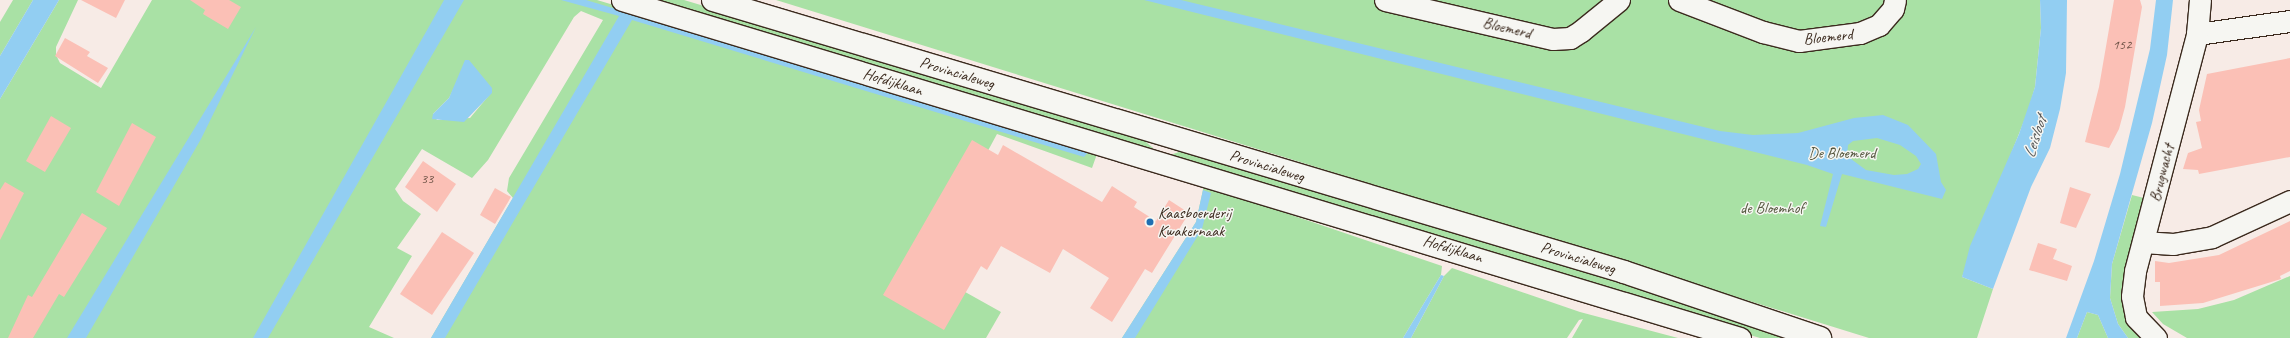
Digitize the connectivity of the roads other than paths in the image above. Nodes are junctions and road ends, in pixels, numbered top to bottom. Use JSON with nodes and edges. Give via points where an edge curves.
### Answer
{"nodes":[{"id":1,"x":622,"y":0,"type":"edge"},
{"id":2,"x":713,"y":0,"type":"edge"},
{"id":3,"x":1385,"y":0,"type":"edge"},
{"id":4,"x":1619,"y":0,"type":"edge"},
{"id":5,"x":1679,"y":0,"type":"edge"},
{"id":6,"x":1895,"y":0,"type":"edge"},
{"id":7,"x":2200,"y":0,"type":"edge"},
{"id":8,"x":2290,"y":21,"type":"edge"},
{"id":9,"x":2197,"y":34,"type":"junction"},
{"id":10,"x":1173,"y":138,"type":"junction"},
{"id":11,"x":1164,"y":163,"type":"junction"},
{"id":12,"x":2290,"y":202,"type":"edge"},
{"id":13,"x":2143,"y":242,"type":"junction"},
{"id":14,"x":1740,"y":338,"type":"edge"},
{"id":15,"x":1820,"y":338,"type":"edge"},
{"id":16,"x":2156,"y":338,"type":"edge"}],
"edges":[{"from":1,"to":11,"type":"street","name":"Hofdijklaan"},
{"from":2,"to":10,"type":"main road","name":"Provincialeweg"},
{"from":3,"to":4,"type":"street","name":"Bloemerd","via":[[1553,39],[1570,38]]},
{"from":5,"to":6,"type":"street","name":"Bloemerd","via":[[1763,32],[1799,41],[1860,33],[1880,25],[1893,9]]},
{"from":7,"to":9,"type":"street","name":"Brugwacht"},
{"from":8,"to":9,"type":"street"},
{"from":9,"to":13,"type":"street","name":"Brugwacht"},
{"from":10,"to":11,"type":"street"},
{"from":10,"to":15,"type":"main road","name":"Provincialeweg","via":[[1624,272]]},
{"from":11,"to":14,"type":"street","name":"Hofdijklaan"},
{"from":12,"to":13,"type":"street","via":[[2212,237],[2173,244]]},
{"from":13,"to":16,"type":"street","name":"Brugwacht","via":[[2132,296],[2136,317]]}]}
